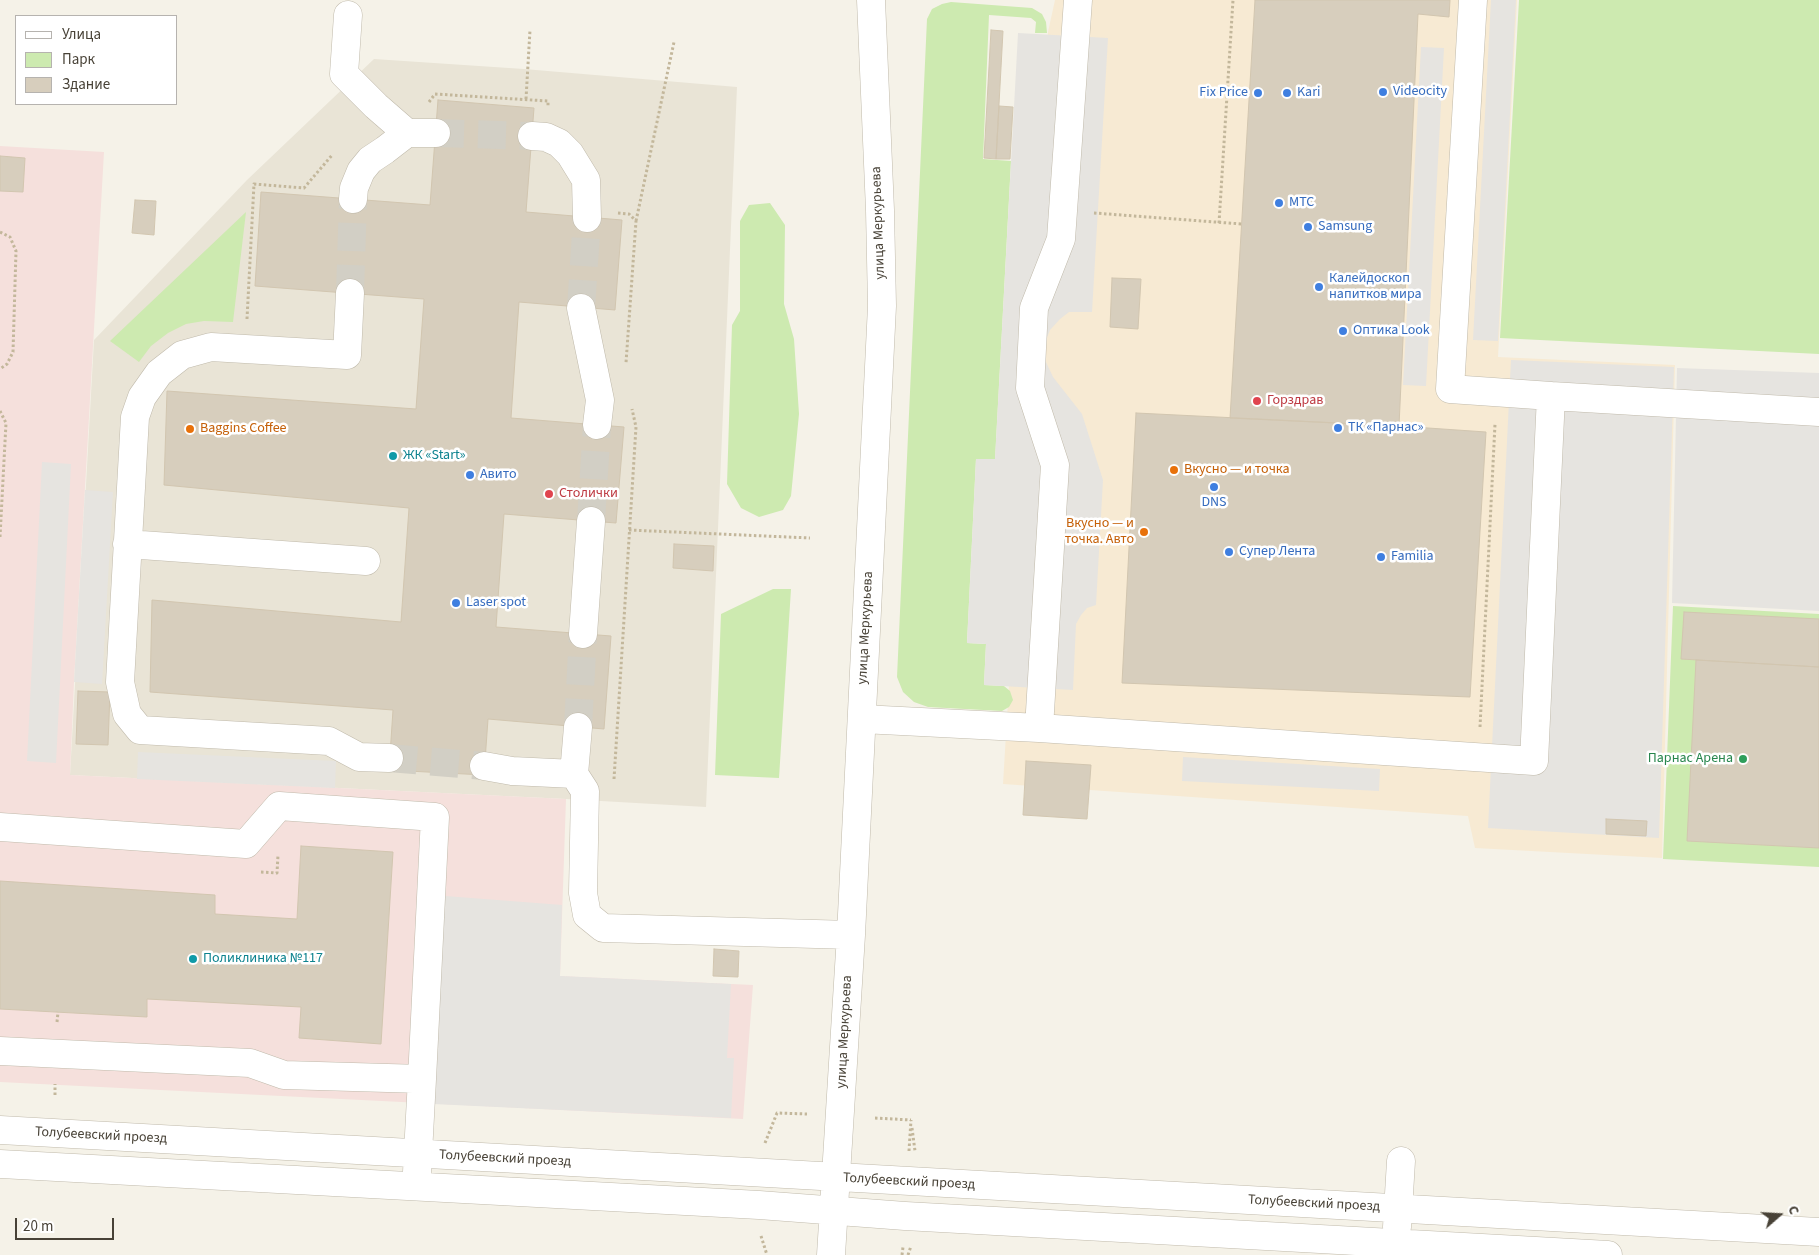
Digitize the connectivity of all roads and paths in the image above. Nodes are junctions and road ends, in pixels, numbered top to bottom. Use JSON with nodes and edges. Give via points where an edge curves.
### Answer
{"nodes":[{"id":1,"x":871,"y":0,"type":"edge"},
{"id":2,"x":1078,"y":0,"type":"edge"},
{"id":3,"x":1233,"y":0,"type":"edge"},
{"id":4,"x":1473,"y":0,"type":"edge"},
{"id":5,"x":348,"y":15,"type":"dead end"},
{"id":6,"x":530,"y":30,"type":"dead end"},
{"id":7,"x":674,"y":42,"type":"dead end"},
{"id":8,"x":526,"y":100,"type":"junction"},
{"id":9,"x":407,"y":133,"type":"junction"},
{"id":10,"x":436,"y":133,"type":"tunnel mouth"},
{"id":11,"x":539,"y":136,"type":"joint"},
{"id":12,"x":336,"y":150,"type":"dead end"},
{"id":13,"x":354,"y":199,"type":"tunnel mouth"},
{"id":14,"x":1063,"y":211,"type":"junction"},
{"id":15,"x":587,"y":213,"type":"joint"},
{"id":16,"x":636,"y":221,"type":"junction"},
{"id":17,"x":1219,"y":222,"type":"junction"},
{"id":18,"x":1242,"y":224,"type":"dead end"},
{"id":19,"x":0,"y":232,"type":"edge"},
{"id":20,"x":350,"y":293,"type":"tunnel mouth"},
{"id":21,"x":582,"y":308,"type":"tunnel mouth"},
{"id":22,"x":245,"y":349,"type":"junction"},
{"id":23,"x":626,"y":366,"type":"dead end"},
{"id":24,"x":0,"y":369,"type":"edge"},
{"id":25,"x":1497,"y":393,"type":"junction"},
{"id":26,"x":1551,"y":396,"type":"junction"},
{"id":27,"x":630,"y":401,"type":"dead end"},
{"id":28,"x":0,"y":411,"type":"edge"},
{"id":29,"x":1819,"y":412,"type":"edge"},
{"id":30,"x":597,"y":425,"type":"tunnel mouth"},
{"id":31,"x":591,"y":521,"type":"tunnel mouth"},
{"id":32,"x":629,"y":530,"type":"junction"},
{"id":33,"x":0,"y":537,"type":"edge"},
{"id":34,"x":810,"y":538,"type":"dead end"},
{"id":35,"x":127,"y":544,"type":"junction"},
{"id":36,"x":366,"y":561,"type":"dead end"},
{"id":37,"x":583,"y":634,"type":"tunnel mouth"},
{"id":38,"x":862,"y":719,"type":"junction"},
{"id":39,"x":578,"y":728,"type":"tunnel mouth"},
{"id":40,"x":1039,"y":728,"type":"junction"},
{"id":41,"x":389,"y":758,"type":"tunnel mouth"},
{"id":42,"x":1478,"y":758,"type":"junction"},
{"id":43,"x":484,"y":766,"type":"tunnel mouth"},
{"id":44,"x":574,"y":774,"type":"junction"},
{"id":45,"x":614,"y":780,"type":"dead end"},
{"id":46,"x":0,"y":827,"type":"edge"},
{"id":47,"x":279,"y":846,"type":"dead end"},
{"id":48,"x":257,"y":872,"type":"dead end"},
{"id":49,"x":850,"y":935,"type":"junction"},
{"id":50,"x":0,"y":1051,"type":"edge"},
{"id":51,"x":422,"y":1079,"type":"junction"},
{"id":52,"x":807,"y":1114,"type":"dead end"},
{"id":53,"x":875,"y":1118,"type":"dead end"},
{"id":54,"x":0,"y":1130,"type":"edge"},
{"id":55,"x":764,"y":1148,"type":"dead end"},
{"id":56,"x":418,"y":1154,"type":"junction"},
{"id":57,"x":916,"y":1157,"type":"dead end"},
{"id":58,"x":1401,"y":1161,"type":"dead end"},
{"id":59,"x":0,"y":1164,"type":"edge"},
{"id":60,"x":836,"y":1178,"type":"junction"},
{"id":61,"x":417,"y":1186,"type":"junction"},
{"id":62,"x":1398,"y":1208,"type":"junction"},
{"id":63,"x":833,"y":1211,"type":"junction"},
{"id":64,"x":1819,"y":1232,"type":"edge"},
{"id":65,"x":760,"y":1233,"type":"dead end"},
{"id":66,"x":1396,"y":1243,"type":"junction"},
{"id":67,"x":767,"y":1255,"type":"edge"},
{"id":68,"x":831,"y":1255,"type":"edge"},
{"id":69,"x":1608,"y":1255,"type":"edge"}],
"edges":[{"from":1,"to":38,"type":"street","name":"улица Меркурьева","via":[[882,306]]},
{"from":2,"to":14,"type":"street"},
{"from":3,"to":17,"type":"path"},
{"from":4,"to":25,"type":"street","via":[[1450,389]]},
{"from":5,"to":9,"type":"street","via":[[344,74]]},
{"from":6,"to":8,"type":"path"},
{"from":7,"to":16,"type":"path"},
{"from":8,"to":9,"type":"path","via":[[435,94]]},
{"from":8,"to":11,"type":"path","via":[[548,101]]},
{"from":9,"to":10,"type":"street"},
{"from":9,"to":13,"type":"street","via":[[370,160],[354,188]]},
{"from":11,"to":15,"type":"street","via":[[559,144],[574,160],[586,180]]},
{"from":12,"to":22,"type":"path","via":[[304,188],[254,184]]},
{"from":14,"to":17,"type":"path"},
{"from":14,"to":40,"type":"street","via":[[1061,239],[1034,308],[1030,388],[1055,465]]},
{"from":15,"to":16,"type":"path","via":[[629,214]]},
{"from":16,"to":23,"type":"path"},
{"from":17,"to":18,"type":"path"},
{"from":19,"to":24,"type":"path","via":[[10,237],[16,251],[13,352],[7,364]]},
{"from":20,"to":22,"type":"street","via":[[347,355]]},
{"from":21,"to":30,"type":"street","via":[[600,400]]},
{"from":22,"to":35,"type":"street","via":[[211,347],[182,355],[159,373],[142,397],[135,417]]},
{"from":25,"to":26,"type":"street"},
{"from":25,"to":42,"type":"path"},
{"from":26,"to":29,"type":"street"},
{"from":26,"to":42,"type":"street","via":[[1534,761]]},
{"from":27,"to":32,"type":"path","via":[[636,427]]},
{"from":28,"to":33,"type":"path","via":[[6,423]]},
{"from":31,"to":37,"type":"street"},
{"from":32,"to":34,"type":"path"},
{"from":32,"to":45,"type":"path"},
{"from":35,"to":36,"type":"street"},
{"from":35,"to":41,"type":"street","via":[[120,682],[127,714],[140,730],[329,741],[359,757]]},
{"from":38,"to":40,"type":"street"},
{"from":38,"to":49,"type":"street","name":"улица Меркурьева"},
{"from":39,"to":44,"type":"street"},
{"from":40,"to":42,"type":"street"},
{"from":43,"to":44,"type":"street","via":[[512,771]]},
{"from":44,"to":49,"type":"street","via":[[585,791],[583,893],[587,914],[603,928]]},
{"from":46,"to":51,"type":"street","via":[[246,844],[280,806],[435,817]]},
{"from":47,"to":48,"type":"path","via":[[277,873]]},
{"from":49,"to":60,"type":"street","name":"улица Меркурьева"},
{"from":50,"to":51,"type":"street","via":[[250,1063],[284,1075]]},
{"from":51,"to":56,"type":"street"},
{"from":52,"to":55,"type":"path","via":[[777,1113]]},
{"from":53,"to":57,"type":"path","via":[[911,1120]]},
{"from":54,"to":56,"type":"street","name":"Толубеевский проезд"},
{"from":56,"to":60,"type":"street","name":"Толубеевский проезд"},
{"from":56,"to":61,"type":"street"},
{"from":58,"to":62,"type":"street"},
{"from":59,"to":61,"type":"street"},
{"from":60,"to":62,"type":"street","name":"Толубеевский проезд"},
{"from":60,"to":63,"type":"street","name":"улица Меркурьева"},
{"from":61,"to":63,"type":"street"},
{"from":62,"to":64,"type":"street","name":"Толубеевский проезд"},
{"from":62,"to":66,"type":"street"},
{"from":63,"to":66,"type":"street"},
{"from":63,"to":68,"type":"street","name":"улица Меркурьева"},
{"from":65,"to":67,"type":"path"},
{"from":66,"to":69,"type":"street"}]}
